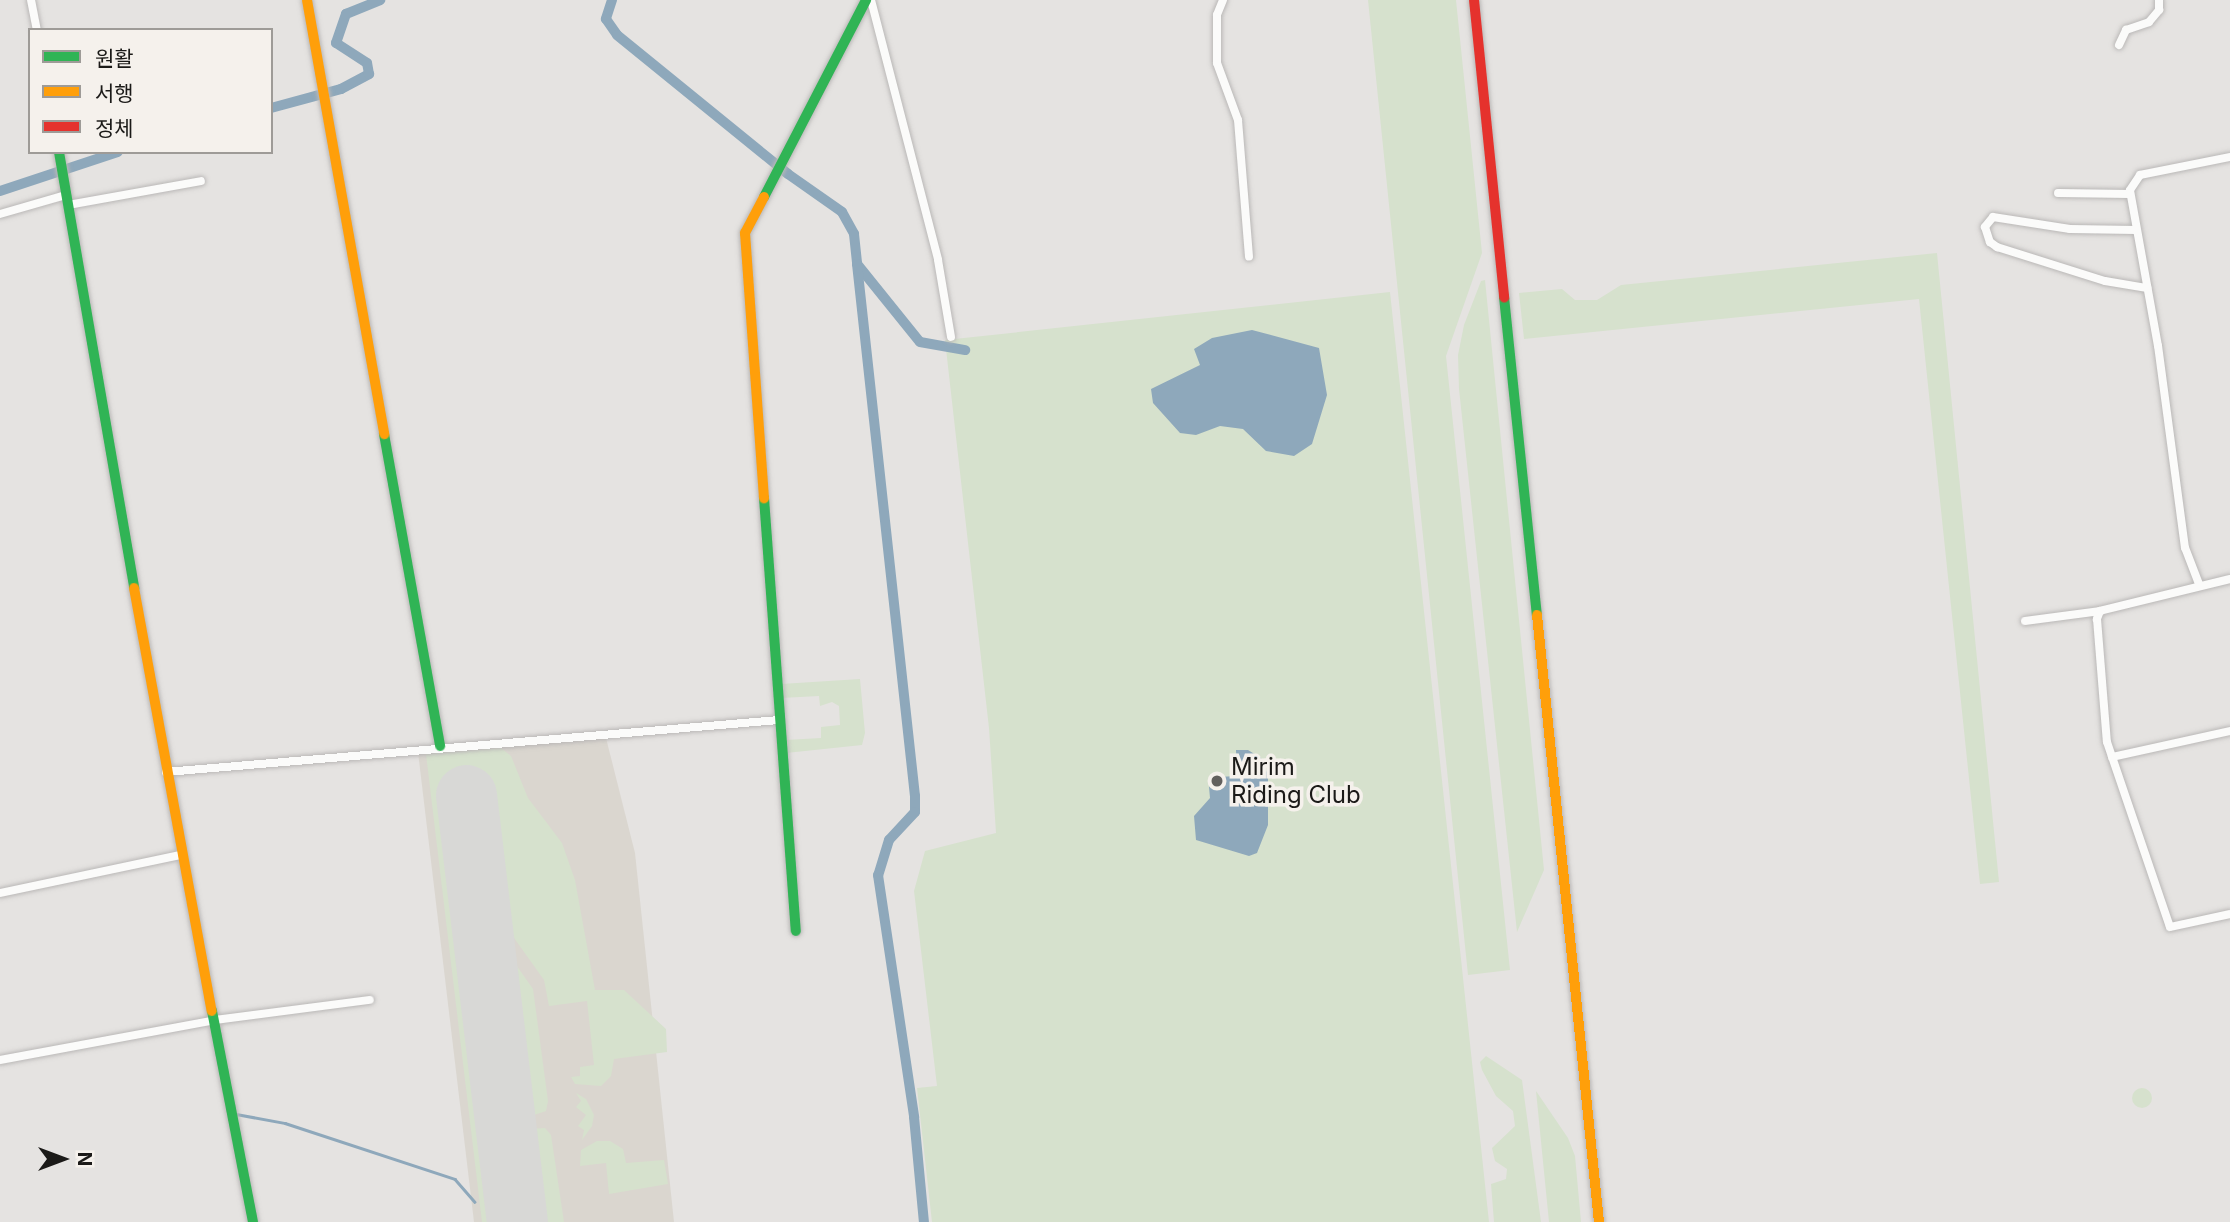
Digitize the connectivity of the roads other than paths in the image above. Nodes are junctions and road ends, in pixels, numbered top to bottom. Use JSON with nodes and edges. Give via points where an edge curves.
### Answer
{"nodes":[{"id":1,"x":31,"y":0,"type":"edge"},
{"id":2,"x":307,"y":0,"type":"edge"},
{"id":3,"x":868,"y":0,"type":"edge"},
{"id":4,"x":1223,"y":0,"type":"edge"},
{"id":5,"x":1474,"y":0,"type":"edge"},
{"id":6,"x":2159,"y":0,"type":"edge"},
{"id":7,"x":37,"y":28,"type":"edge"},
{"id":8,"x":2119,"y":45,"type":"dead end"},
{"id":9,"x":60,"y":157,"type":"edge"},
{"id":10,"x":2230,"y":157,"type":"edge"},
{"id":11,"x":201,"y":181,"type":"dead end"},
{"id":12,"x":2058,"y":193,"type":"dead end"},
{"id":13,"x":2130,"y":194,"type":"junction"},
{"id":14,"x":67,"y":200,"type":"junction"},
{"id":15,"x":0,"y":214,"type":"edge"},
{"id":16,"x":2136,"y":230,"type":"junction"},
{"id":17,"x":1249,"y":257,"type":"dead end"},
{"id":18,"x":2147,"y":288,"type":"junction"},
{"id":19,"x":951,"y":337,"type":"dead end"},
{"id":20,"x":2230,"y":579,"type":"edge"},
{"id":21,"x":2199,"y":584,"type":"junction"},
{"id":22,"x":2100,"y":611,"type":"junction"},
{"id":23,"x":2025,"y":621,"type":"dead end"},
{"id":24,"x":779,"y":720,"type":"junction"},
{"id":25,"x":2230,"y":731,"type":"edge"},
{"id":26,"x":439,"y":746,"type":"junction"},
{"id":27,"x":2112,"y":757,"type":"junction"},
{"id":28,"x":166,"y":772,"type":"junction"},
{"id":29,"x":181,"y":855,"type":"junction"},
{"id":30,"x":0,"y":893,"type":"edge"},
{"id":31,"x":2230,"y":914,"type":"edge"},
{"id":32,"x":796,"y":931,"type":"dead end"},
{"id":33,"x":370,"y":1000,"type":"dead end"},
{"id":34,"x":215,"y":1020,"type":"junction"},
{"id":35,"x":0,"y":1060,"type":"edge"},
{"id":36,"x":253,"y":1222,"type":"edge"},
{"id":37,"x":1599,"y":1222,"type":"edge"}],
"edges":[{"from":1,"to":7,"type":"street"},
{"from":2,"to":26,"type":"street"},
{"from":3,"to":19,"type":"street","via":[[938,260]]},
{"from":3,"to":24,"type":"street","via":[[745,233]]},
{"from":4,"to":17,"type":"street","via":[[1217,15],[1217,63],[1238,120]]},
{"from":5,"to":37,"type":"street"},
{"from":6,"to":8,"type":"street","via":[[2159,10],[2149,22],[2126,30]]},
{"from":9,"to":14,"type":"street"},
{"from":10,"to":13,"type":"street","via":[[2140,174],[2132,181]]},
{"from":11,"to":14,"type":"street"},
{"from":12,"to":13,"type":"street"},
{"from":13,"to":16,"type":"street"},
{"from":14,"to":15,"type":"street"},
{"from":14,"to":28,"type":"street"},
{"from":16,"to":18,"type":"street"},
{"from":16,"to":18,"type":"street","via":[[2070,229],[1993,217],[1985,227],[1997,247],[2105,281]]},
{"from":18,"to":21,"type":"street","via":[[2185,548]]},
{"from":20,"to":21,"type":"street"},
{"from":21,"to":22,"type":"street"},
{"from":22,"to":23,"type":"street"},
{"from":22,"to":27,"type":"street","via":[[2104,706]]},
{"from":24,"to":26,"type":"street"},
{"from":24,"to":32,"type":"street"},
{"from":25,"to":27,"type":"street"},
{"from":26,"to":28,"type":"street"},
{"from":27,"to":31,"type":"street","via":[[2170,926]]},
{"from":28,"to":29,"type":"street"},
{"from":29,"to":30,"type":"street"},
{"from":29,"to":34,"type":"street"},
{"from":33,"to":34,"type":"street"},
{"from":34,"to":35,"type":"street"},
{"from":34,"to":36,"type":"street"}]}
